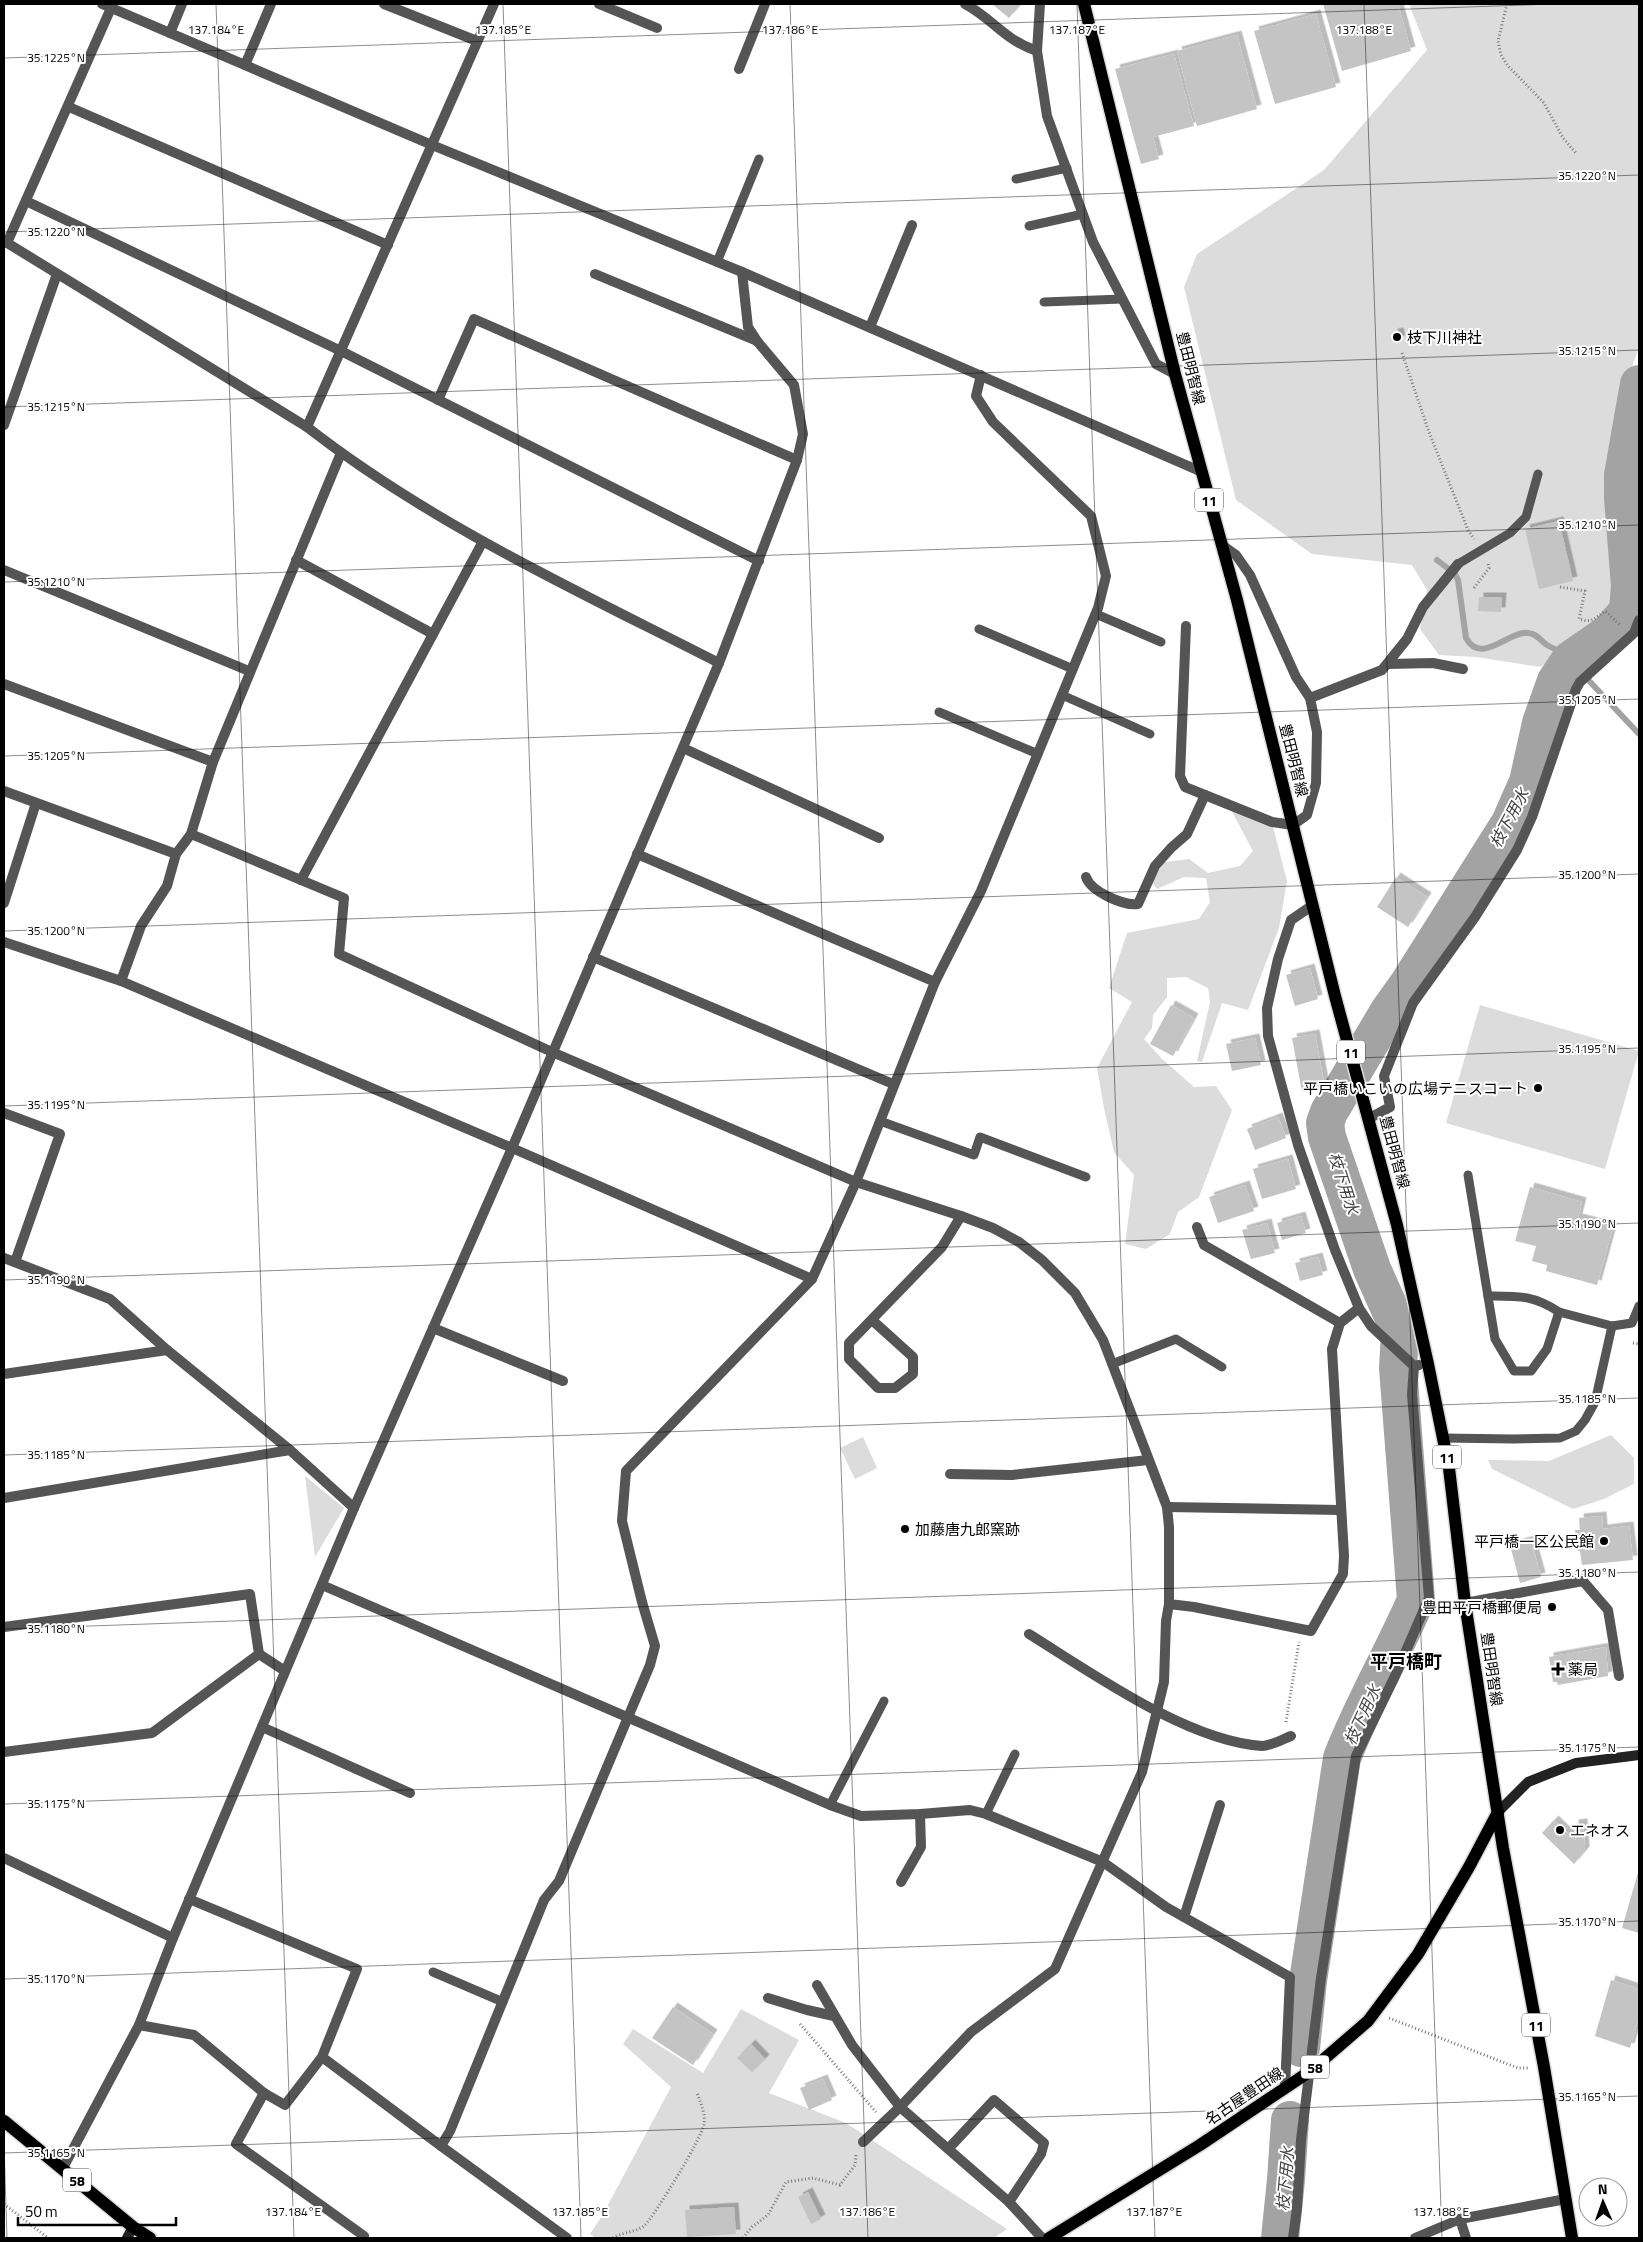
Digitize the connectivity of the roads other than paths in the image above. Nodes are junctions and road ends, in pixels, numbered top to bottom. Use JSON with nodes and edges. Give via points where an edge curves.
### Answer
{"nodes":[{"id":1,"x":182,"y":4,"type":"edge"},
{"id":2,"x":271,"y":4,"type":"edge"},
{"id":3,"x":384,"y":4,"type":"edge"},
{"id":4,"x":494,"y":4,"type":"edge"},
{"id":5,"x":599,"y":4,"type":"edge"},
{"id":6,"x":765,"y":4,"type":"edge"},
{"id":7,"x":965,"y":4,"type":"edge"},
{"id":8,"x":1040,"y":4,"type":"edge"},
{"id":9,"x":1084,"y":4,"type":"edge"},
{"id":10,"x":106,"y":6,"type":"edge"},
{"id":11,"x":657,"y":28,"type":"dead end"},
{"id":12,"x":170,"y":33,"type":"junction"},
{"id":13,"x":478,"y":41,"type":"junction"},
{"id":14,"x":1037,"y":52,"type":"junction"},
{"id":15,"x":245,"y":65,"type":"junction"},
{"id":16,"x":739,"y":68,"type":"dead end"},
{"id":17,"x":68,"y":107,"type":"junction"},
{"id":18,"x":432,"y":145,"type":"junction"},
{"id":19,"x":759,"y":159,"type":"dead end"},
{"id":20,"x":1067,"y":168,"type":"junction"},
{"id":21,"x":1016,"y":179,"type":"dead end"},
{"id":22,"x":26,"y":201,"type":"junction"},
{"id":23,"x":1083,"y":214,"type":"junction"},
{"id":24,"x":912,"y":225,"type":"dead end"},
{"id":25,"x":1029,"y":226,"type":"dead end"},
{"id":26,"x":5,"y":242,"type":"edge"},
{"id":27,"x":388,"y":245,"type":"junction"},
{"id":28,"x":717,"y":262,"type":"junction"},
{"id":29,"x":742,"y":272,"type":"junction"},
{"id":30,"x":57,"y":274,"type":"junction"},
{"id":31,"x":595,"y":274,"type":"dead end"},
{"id":32,"x":1122,"y":298,"type":"junction"},
{"id":33,"x":1044,"y":302,"type":"dead end"},
{"id":34,"x":870,"y":327,"type":"junction"},
{"id":35,"x":756,"y":341,"type":"junction"},
{"id":36,"x":340,"y":351,"type":"junction"},
{"id":37,"x":1176,"y":374,"type":"junction"},
{"id":38,"x":981,"y":375,"type":"junction"},
{"id":39,"x":438,"y":400,"type":"junction"},
{"id":40,"x":4,"y":425,"type":"edge"},
{"id":41,"x":307,"y":427,"type":"junction"},
{"id":42,"x":341,"y":453,"type":"junction"},
{"id":43,"x":797,"y":460,"type":"junction"},
{"id":44,"x":1202,"y":472,"type":"junction"},
{"id":45,"x":1538,"y":474,"type":"dead end"},
{"id":46,"x":482,"y":543,"type":"junction"},
{"id":47,"x":1222,"y":545,"type":"junction"},
{"id":48,"x":296,"y":560,"type":"junction"},
{"id":49,"x":759,"y":561,"type":"junction"},
{"id":50,"x":1458,"y":564,"type":"joint"},
{"id":51,"x":4,"y":570,"type":"edge"},
{"id":52,"x":1096,"y":614,"type":"junction"},
{"id":53,"x":1639,"y":620,"type":"edge"},
{"id":54,"x":1186,"y":626,"type":"dead end"},
{"id":55,"x":980,"y":629,"type":"dead end"},
{"id":56,"x":433,"y":634,"type":"junction"},
{"id":57,"x":1161,"y":642,"type":"dead end"},
{"id":58,"x":719,"y":662,"type":"junction"},
{"id":59,"x":1388,"y":664,"type":"junction"},
{"id":60,"x":1073,"y":669,"type":"junction"},
{"id":61,"x":1463,"y":669,"type":"dead end"},
{"id":62,"x":249,"y":671,"type":"junction"},
{"id":63,"x":4,"y":684,"type":"edge"},
{"id":64,"x":1062,"y":695,"type":"junction"},
{"id":65,"x":1310,"y":698,"type":"junction"},
{"id":66,"x":939,"y":712,"type":"dead end"},
{"id":67,"x":1150,"y":734,"type":"dead end"},
{"id":68,"x":683,"y":748,"type":"junction"},
{"id":69,"x":1038,"y":754,"type":"junction"},
{"id":70,"x":212,"y":762,"type":"junction"},
{"id":71,"x":4,"y":791,"type":"edge"},
{"id":72,"x":1205,"y":795,"type":"junction"},
{"id":73,"x":36,"y":803,"type":"junction"},
{"id":74,"x":1293,"y":826,"type":"junction"},
{"id":75,"x":191,"y":834,"type":"junction"},
{"id":76,"x":879,"y":838,"type":"dead end"},
{"id":77,"x":176,"y":854,"type":"junction"},
{"id":78,"x":637,"y":854,"type":"junction"},
{"id":79,"x":1086,"y":877,"type":"dead end"},
{"id":80,"x":301,"y":880,"type":"junction"},
{"id":81,"x":4,"y":903,"type":"edge"},
{"id":82,"x":1313,"y":905,"type":"junction"},
{"id":83,"x":4,"y":942,"type":"edge"},
{"id":84,"x":593,"y":957,"type":"junction"},
{"id":85,"x":121,"y":981,"type":"junction"},
{"id":86,"x":935,"y":982,"type":"junction"},
{"id":87,"x":552,"y":1052,"type":"junction"},
{"id":88,"x":893,"y":1084,"type":"junction"},
{"id":89,"x":4,"y":1113,"type":"edge"},
{"id":90,"x":1368,"y":1113,"type":"junction"},
{"id":91,"x":880,"y":1121,"type":"junction"},
{"id":92,"x":512,"y":1148,"type":"junction"},
{"id":93,"x":1468,"y":1175,"type":"dead end"},
{"id":94,"x":1086,"y":1177,"type":"dead end"},
{"id":95,"x":856,"y":1182,"type":"junction"},
{"id":96,"x":961,"y":1216,"type":"junction"},
{"id":97,"x":1198,"y":1227,"type":"dead end"},
{"id":98,"x":4,"y":1258,"type":"edge"},
{"id":99,"x":15,"y":1262,"type":"junction"},
{"id":100,"x":812,"y":1279,"type":"junction"},
{"id":101,"x":1488,"y":1296,"type":"junction"},
{"id":102,"x":1639,"y":1306,"type":"edge"},
{"id":103,"x":1359,"y":1308,"type":"junction"},
{"id":104,"x":1559,"y":1312,"type":"junction"},
{"id":105,"x":872,"y":1320,"type":"junction"},
{"id":106,"x":1340,"y":1323,"type":"junction"},
{"id":107,"x":1612,"y":1326,"type":"junction"},
{"id":108,"x":433,"y":1328,"type":"junction"},
{"id":109,"x":167,"y":1350,"type":"junction"},
{"id":110,"x":1411,"y":1362,"type":"junction"},
{"id":111,"x":1112,"y":1364,"type":"junction"},
{"id":112,"x":1428,"y":1364,"type":"junction"},
{"id":113,"x":1222,"y":1367,"type":"dead end"},
{"id":114,"x":4,"y":1374,"type":"edge"},
{"id":115,"x":563,"y":1381,"type":"dead end"},
{"id":116,"x":1443,"y":1438,"type":"junction"},
{"id":117,"x":290,"y":1450,"type":"junction"},
{"id":118,"x":1148,"y":1460,"type":"junction"},
{"id":119,"x":950,"y":1474,"type":"dead end"},
{"id":120,"x":4,"y":1498,"type":"edge"},
{"id":121,"x":1167,"y":1507,"type":"junction"},
{"id":122,"x":354,"y":1508,"type":"junction"},
{"id":123,"x":1340,"y":1510,"type":"junction"},
{"id":124,"x":322,"y":1586,"type":"junction"},
{"id":125,"x":1169,"y":1604,"type":"junction"},
{"id":126,"x":1465,"y":1604,"type":"junction"},
{"id":127,"x":4,"y":1627,"type":"edge"},
{"id":128,"x":1029,"y":1634,"type":"dead end"},
{"id":129,"x":259,"y":1654,"type":"junction"},
{"id":130,"x":285,"y":1671,"type":"junction"},
{"id":131,"x":1619,"y":1676,"type":"dead end"},
{"id":132,"x":884,"y":1701,"type":"dead end"},
{"id":133,"x":1158,"y":1711,"type":"junction"},
{"id":134,"x":627,"y":1719,"type":"junction"},
{"id":135,"x":262,"y":1727,"type":"junction"},
{"id":136,"x":1289,"y":1737,"type":"road end"},
{"id":137,"x":4,"y":1752,"type":"edge"},
{"id":138,"x":1015,"y":1754,"type":"dead end"},
{"id":139,"x":1639,"y":1755,"type":"edge"},
{"id":140,"x":410,"y":1793,"type":"dead end"},
{"id":141,"x":830,"y":1805,"type":"junction"},
{"id":142,"x":1220,"y":1805,"type":"dead end"},
{"id":143,"x":1498,"y":1812,"type":"junction"},
{"id":144,"x":920,"y":1814,"type":"junction"},
{"id":145,"x":986,"y":1814,"type":"junction"},
{"id":146,"x":4,"y":1858,"type":"edge"},
{"id":147,"x":1104,"y":1862,"type":"junction"},
{"id":148,"x":901,"y":1882,"type":"dead end"},
{"id":149,"x":189,"y":1899,"type":"junction"},
{"id":150,"x":1184,"y":1917,"type":"junction"},
{"id":151,"x":173,"y":1938,"type":"junction"},
{"id":152,"x":433,"y":1972,"type":"dead end"},
{"id":153,"x":816,"y":1985,"type":"dead end"},
{"id":154,"x":768,"y":1998,"type":"dead end"},
{"id":155,"x":503,"y":2002,"type":"junction"},
{"id":156,"x":834,"y":2016,"type":"junction"},
{"id":157,"x":139,"y":2025,"type":"junction"},
{"id":158,"x":322,"y":2057,"type":"junction"},
{"id":159,"x":1309,"y":2072,"type":"junction"},
{"id":160,"x":1285,"y":2088,"type":"junction"},
{"id":161,"x":264,"y":2093,"type":"junction"},
{"id":162,"x":900,"y":2106,"type":"junction"},
{"id":163,"x":4,"y":2121,"type":"edge"},
{"id":164,"x":863,"y":2142,"type":"road end"},
{"id":165,"x":441,"y":2146,"type":"junction"},
{"id":166,"x":949,"y":2148,"type":"junction"},
{"id":167,"x":63,"y":2168,"type":"junction"},
{"id":168,"x":1566,"y":2199,"type":"junction"},
{"id":169,"x":1010,"y":2202,"type":"junction"},
{"id":170,"x":1460,"y":2219,"type":"junction"},
{"id":171,"x":130,"y":2233,"type":"edge"},
{"id":172,"x":150,"y":2238,"type":"edge"},
{"id":173,"x":362,"y":2238,"type":"edge"},
{"id":174,"x":567,"y":2238,"type":"edge"},
{"id":175,"x":1042,"y":2238,"type":"edge"},
{"id":176,"x":1049,"y":2238,"type":"edge"},
{"id":177,"x":1293,"y":2238,"type":"edge"},
{"id":178,"x":1415,"y":2238,"type":"edge"},
{"id":179,"x":1466,"y":2238,"type":"edge"},
{"id":180,"x":1572,"y":2238,"type":"edge"}],
"edges":[{"from":1,"to":12,"type":"street"},
{"from":2,"to":15,"type":"street"},
{"from":3,"to":13,"type":"street"},
{"from":4,"to":13,"type":"street"},
{"from":5,"to":11,"type":"street"},
{"from":6,"to":16,"type":"street"},
{"from":7,"to":14,"type":"street","via":[[1021,46]]},
{"from":8,"to":14,"type":"street"},
{"from":9,"to":37,"type":"main road","name":"豊田明智線","number":"11"},
{"from":10,"to":12,"type":"street"},
{"from":10,"to":17,"type":"street"},
{"from":12,"to":15,"type":"street"},
{"from":13,"to":18,"type":"street"},
{"from":14,"to":20,"type":"street","via":[[1047,116]]},
{"from":15,"to":18,"type":"street"},
{"from":17,"to":22,"type":"street"},
{"from":17,"to":27,"type":"street"},
{"from":18,"to":27,"type":"street"},
{"from":18,"to":28,"type":"street"},
{"from":19,"to":28,"type":"lane"},
{"from":20,"to":21,"type":"lane"},
{"from":20,"to":23,"type":"street"},
{"from":22,"to":26,"type":"street"},
{"from":22,"to":36,"type":"street"},
{"from":23,"to":25,"type":"lane"},
{"from":23,"to":32,"type":"street","via":[[1093,242]]},
{"from":24,"to":34,"type":"street"},
{"from":26,"to":30,"type":"street"},
{"from":27,"to":36,"type":"street"},
{"from":28,"to":29,"type":"street"},
{"from":29,"to":34,"type":"street"},
{"from":29,"to":35,"type":"street","via":[[748,327]]},
{"from":30,"to":40,"type":"street"},
{"from":30,"to":41,"type":"street"},
{"from":31,"to":35,"type":"street"},
{"from":32,"to":33,"type":"lane"},
{"from":32,"to":37,"type":"street","via":[[1156,364]]},
{"from":34,"to":38,"type":"street"},
{"from":35,"to":43,"type":"street","via":[[794,385],[803,434]]},
{"from":36,"to":39,"type":"street"},
{"from":36,"to":41,"type":"street"},
{"from":37,"to":44,"type":"main road","name":"豊田明智線","number":"11"},
{"from":38,"to":44,"type":"street"},
{"from":38,"to":52,"type":"street","via":[[976,396],[993,422],[1091,516],[1106,576]]},
{"from":39,"to":43,"type":"street","via":[[474,319]]},
{"from":39,"to":49,"type":"street"},
{"from":41,"to":42,"type":"street"},
{"from":42,"to":46,"type":"street"},
{"from":42,"to":48,"type":"street"},
{"from":43,"to":49,"type":"street"},
{"from":44,"to":47,"type":"main road","name":"豊田明智線","number":"11"},
{"from":45,"to":50,"type":"lane","via":[[1526,517],[1510,533]]},
{"from":46,"to":56,"type":"street"},
{"from":46,"to":58,"type":"street"},
{"from":47,"to":65,"type":"street","via":[[1236,555],[1250,574],[1296,677]]},
{"from":47,"to":74,"type":"main road","name":"豊田明智線","number":"11"},
{"from":48,"to":56,"type":"street"},
{"from":48,"to":62,"type":"street"},
{"from":49,"to":58,"type":"street"},
{"from":50,"to":59,"type":"street","via":[[1424,607]]},
{"from":51,"to":62,"type":"street"},
{"from":52,"to":57,"type":"lane"},
{"from":52,"to":60,"type":"street"},
{"from":53,"to":90,"type":"street","via":[[1631,635],[1580,682],[1518,850],[1413,1003],[1384,1076],[1390,1107]]},
{"from":54,"to":72,"type":"street","via":[[1180,776],[1185,787]]},
{"from":55,"to":60,"type":"lane"},
{"from":56,"to":80,"type":"street"},
{"from":58,"to":68,"type":"street"},
{"from":59,"to":61,"type":"street","via":[[1433,664]]},
{"from":59,"to":65,"type":"street","via":[[1382,670]]},
{"from":60,"to":64,"type":"street"},
{"from":62,"to":70,"type":"street"},
{"from":63,"to":70,"type":"street"},
{"from":64,"to":67,"type":"lane"},
{"from":64,"to":69,"type":"street"},
{"from":65,"to":74,"type":"street","via":[[1317,732],[1316,783],[1307,815]]},
{"from":66,"to":69,"type":"lane"},
{"from":68,"to":76,"type":"street"},
{"from":68,"to":78,"type":"street"},
{"from":69,"to":86,"type":"street","via":[[981,891]]},
{"from":70,"to":75,"type":"street"},
{"from":71,"to":73,"type":"street"},
{"from":72,"to":74,"type":"street","via":[[1272,822]]},
{"from":72,"to":79,"type":"street","via":[[1187,834],[1155,866],[1138,904],[1128,905],[1096,890]]},
{"from":73,"to":77,"type":"street"},
{"from":73,"to":81,"type":"street"},
{"from":74,"to":82,"type":"main road","name":"豊田明智線","number":"11"},
{"from":75,"to":77,"type":"street"},
{"from":75,"to":80,"type":"street"},
{"from":77,"to":85,"type":"street","via":[[167,886],[141,926]]},
{"from":78,"to":84,"type":"street"},
{"from":78,"to":86,"type":"street"},
{"from":80,"to":87,"type":"street","via":[[344,898],[340,954]]},
{"from":82,"to":90,"type":"main road","name":"豊田明智線","number":"11"},
{"from":82,"to":103,"type":"street","via":[[1291,920],[1280,951],[1267,1008],[1268,1036],[1298,1145]]},
{"from":83,"to":85,"type":"street"},
{"from":84,"to":87,"type":"street"},
{"from":84,"to":88,"type":"street"},
{"from":85,"to":92,"type":"street"},
{"from":86,"to":88,"type":"street"},
{"from":87,"to":92,"type":"street"},
{"from":87,"to":95,"type":"street"},
{"from":88,"to":91,"type":"street"},
{"from":89,"to":99,"type":"street","via":[[60,1134]]},
{"from":90,"to":112,"type":"main road","name":"豊田明智線","number":"11"},
{"from":91,"to":94,"type":"lane","via":[[974,1156],[980,1138]]},
{"from":91,"to":95,"type":"street"},
{"from":92,"to":100,"type":"street"},
{"from":92,"to":108,"type":"street"},
{"from":93,"to":101,"type":"lane"},
{"from":95,"to":96,"type":"street"},
{"from":95,"to":100,"type":"street"},
{"from":96,"to":105,"type":"street","via":[[942,1247]]},
{"from":96,"to":111,"type":"street","via":[[1019,1242],[1042,1260],[1075,1293],[1103,1340]]},
{"from":97,"to":106,"type":"street","via":[[1204,1245]]},
{"from":98,"to":99,"type":"street"},
{"from":99,"to":109,"type":"street","via":[[110,1299]]},
{"from":100,"to":134,"type":"street","via":[[626,1471],[622,1521],[656,1646]]},
{"from":101,"to":104,"type":"lane","via":[[1523,1296],[1543,1302]]},
{"from":101,"to":104,"type":"lane","via":[[1495,1339],[1514,1371],[1531,1371],[1547,1349]]},
{"from":102,"to":107,"type":"lane","via":[[1632,1323]]},
{"from":103,"to":106,"type":"street"},
{"from":103,"to":110,"type":"street","via":[[1371,1326]]},
{"from":104,"to":107,"type":"lane"},
{"from":105,"to":105,"type":"street","via":[[850,1343],[850,1359],[878,1388],[895,1388],[913,1374],[913,1357]]},
{"from":106,"to":123,"type":"street","via":[[1332,1349],[1332,1368]]},
{"from":107,"to":116,"type":"lane","via":[[1595,1402],[1576,1431],[1560,1438]]},
{"from":108,"to":115,"type":"street"},
{"from":108,"to":122,"type":"street"},
{"from":109,"to":114,"type":"street"},
{"from":109,"to":117,"type":"street"},
{"from":110,"to":112,"type":"street"},
{"from":110,"to":159,"type":"street","via":[[1429,1598],[1356,1756]]},
{"from":111,"to":113,"type":"lane","via":[[1176,1339]]},
{"from":111,"to":118,"type":"street"},
{"from":112,"to":116,"type":"main road","name":"豊田明智線","number":"11"},
{"from":116,"to":126,"type":"main road","name":"豊田明智線","number":"11"},
{"from":117,"to":120,"type":"street"},
{"from":117,"to":122,"type":"street"},
{"from":118,"to":119,"type":"street","via":[[1012,1476]]},
{"from":118,"to":121,"type":"street"},
{"from":121,"to":123,"type":"street"},
{"from":121,"to":125,"type":"street","via":[[1170,1526]]},
{"from":122,"to":124,"type":"street"},
{"from":123,"to":125,"type":"street","via":[[1343,1574],[1311,1631]]},
{"from":124,"to":130,"type":"street"},
{"from":124,"to":134,"type":"street"},
{"from":125,"to":133,"type":"street","via":[[1164,1682]]},
{"from":126,"to":131,"type":"street","via":[[1583,1580],[1608,1610]]},
{"from":126,"to":143,"type":"main road","name":"豊田明智線","number":"11"},
{"from":127,"to":129,"type":"street","via":[[250,1594]]},
{"from":128,"to":133,"type":"street"},
{"from":129,"to":130,"type":"street"},
{"from":129,"to":137,"type":"street","via":[[152,1733]]},
{"from":130,"to":135,"type":"street"},
{"from":132,"to":141,"type":"lane"},
{"from":133,"to":136,"type":"street","via":[[1229,1740],[1264,1746]]},
{"from":133,"to":147,"type":"street","via":[[1142,1772]]},
{"from":134,"to":141,"type":"street"},
{"from":134,"to":155,"type":"street","via":[[559,1881],[544,1900]]},
{"from":135,"to":140,"type":"street"},
{"from":135,"to":149,"type":"street"},
{"from":138,"to":145,"type":"lane"},
{"from":139,"to":143,"type":"main road","via":[[1576,1763],[1528,1782]]},
{"from":141,"to":144,"type":"street","via":[[861,1816]]},
{"from":142,"to":150,"type":"street"},
{"from":143,"to":159,"type":"main road","name":"名古屋豊田線","number":"58","via":[[1418,1954],[1368,2021]]},
{"from":143,"to":168,"type":"main road","name":"豊田明智線","number":"11"},
{"from":144,"to":145,"type":"street","via":[[970,1810]]},
{"from":144,"to":148,"type":"street","via":[[921,1847]]},
{"from":145,"to":147,"type":"street"},
{"from":146,"to":151,"type":"street"},
{"from":147,"to":150,"type":"street"},
{"from":147,"to":162,"type":"street","via":[[1055,1969],[971,2032]]},
{"from":149,"to":151,"type":"street"},
{"from":149,"to":158,"type":"street","via":[[357,1969]]},
{"from":150,"to":160,"type":"street","via":[[1290,1977]]},
{"from":151,"to":157,"type":"street"},
{"from":152,"to":155,"type":"lane"},
{"from":153,"to":156,"type":"street"},
{"from":154,"to":156,"type":"street"},
{"from":155,"to":165,"type":"street"},
{"from":156,"to":162,"type":"street","via":[[852,2045]]},
{"from":157,"to":161,"type":"street","via":[[194,2035]]},
{"from":157,"to":167,"type":"street"},
{"from":158,"to":161,"type":"street","via":[[285,2105]]},
{"from":158,"to":165,"type":"street"},
{"from":159,"to":160,"type":"main road","name":"名古屋豊田線","number":"58"},
{"from":159,"to":177,"type":"street"},
{"from":160,"to":176,"type":"main road","name":"名古屋豊田線","number":"58","via":[[1200,2145]]},
{"from":161,"to":173,"type":"street","via":[[236,2144],[364,2236]]},
{"from":162,"to":164,"type":"street"},
{"from":162,"to":166,"type":"street"},
{"from":163,"to":167,"type":"main road","number":"58"},
{"from":165,"to":174,"type":"street"},
{"from":166,"to":169,"type":"street"},
{"from":166,"to":169,"type":"street","via":[[994,2100],[1044,2143],[1041,2154]]},
{"from":167,"to":171,"type":"main road","number":"58"},
{"from":168,"to":170,"type":"street"},
{"from":168,"to":180,"type":"main road","name":"豊田明智線","number":"11"},
{"from":169,"to":175,"type":"street"},
{"from":170,"to":178,"type":"street"},
{"from":170,"to":179,"type":"street"},
{"from":171,"to":172,"type":"main road","number":"58"}]}
